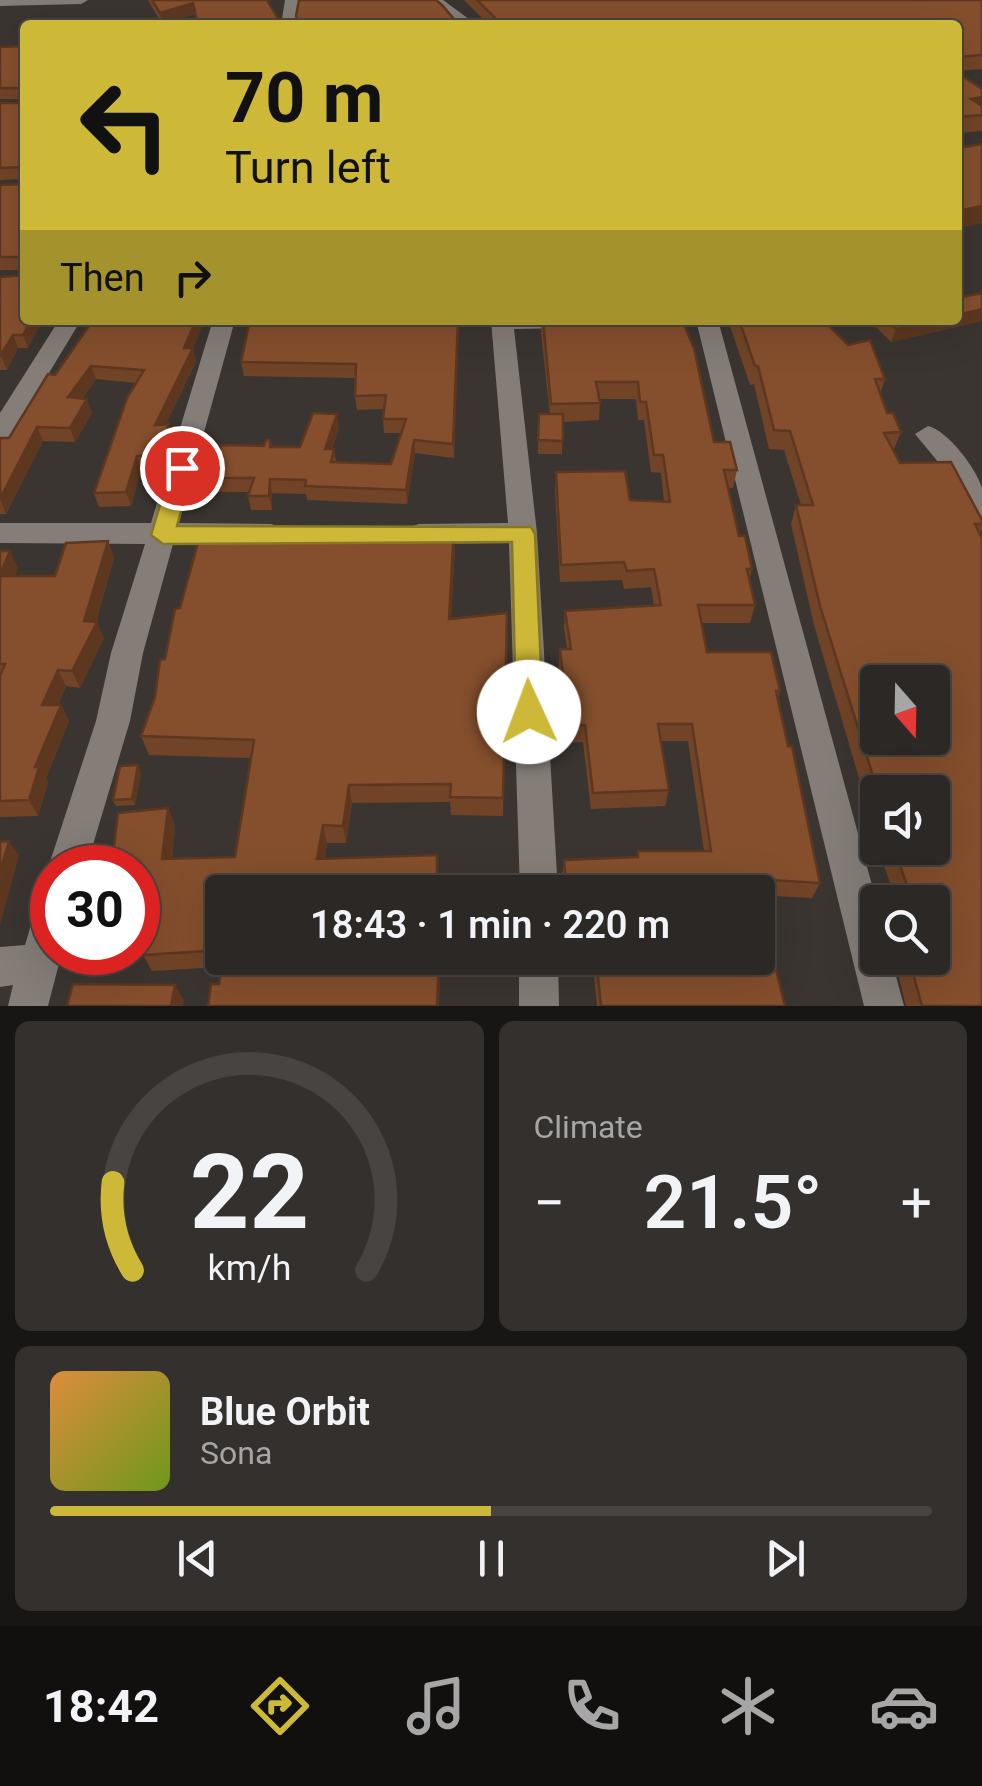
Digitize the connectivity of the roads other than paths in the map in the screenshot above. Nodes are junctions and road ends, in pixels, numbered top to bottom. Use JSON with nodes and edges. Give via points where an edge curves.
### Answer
{"nodes":[{"id":1,"x":80,"y":0,"type":"edge"},
{"id":2,"x":434,"y":0,"type":"edge"},
{"id":3,"x":0,"y":2,"type":"edge"},
{"id":4,"x":462,"y":20,"type":"edge"},
{"id":5,"x":67,"y":325,"type":"edge"},
{"id":6,"x":223,"y":325,"type":"edge"},
{"id":7,"x":502,"y":325,"type":"edge"},
{"id":8,"x":708,"y":325,"type":"edge"},
{"id":9,"x":0,"y":433,"type":"edge"},
{"id":10,"x":928,"y":434,"type":"dead end"},
{"id":11,"x":982,"y":512,"type":"edge"},
{"id":12,"x":0,"y":534,"type":"edge"},
{"id":13,"x":296,"y":534,"type":"edge"},
{"id":14,"x":390,"y":534,"type":"edge"},
{"id":15,"x":523,"y":534,"type":"junction"},
{"id":16,"x":163,"y":535,"type":"junction"},
{"id":17,"x":74,"y":845,"type":"edge"},
{"id":18,"x":537,"y":875,"type":"edge"},
{"id":19,"x":18,"y":965,"type":"edge"},
{"id":20,"x":539,"y":975,"type":"edge"},
{"id":21,"x":28,"y":1006,"type":"edge"},
{"id":22,"x":538,"y":1006,"type":"edge"},
{"id":23,"x":884,"y":1006,"type":"edge"}],
"edges":[{"from":1,"to":3,"type":"street"},
{"from":2,"to":4,"type":"street"},
{"from":5,"to":9,"type":"street"},
{"from":6,"to":16,"type":"street"},
{"from":7,"to":15,"type":"street"},
{"from":8,"to":23,"type":"street"},
{"from":10,"to":11,"type":"street"},
{"from":12,"to":16,"type":"street"},
{"from":13,"to":16,"type":"street"},
{"from":14,"to":15,"type":"street"},
{"from":15,"to":18,"type":"street"},
{"from":16,"to":17,"type":"street"},
{"from":19,"to":21,"type":"street"},
{"from":20,"to":22,"type":"street"}]}
